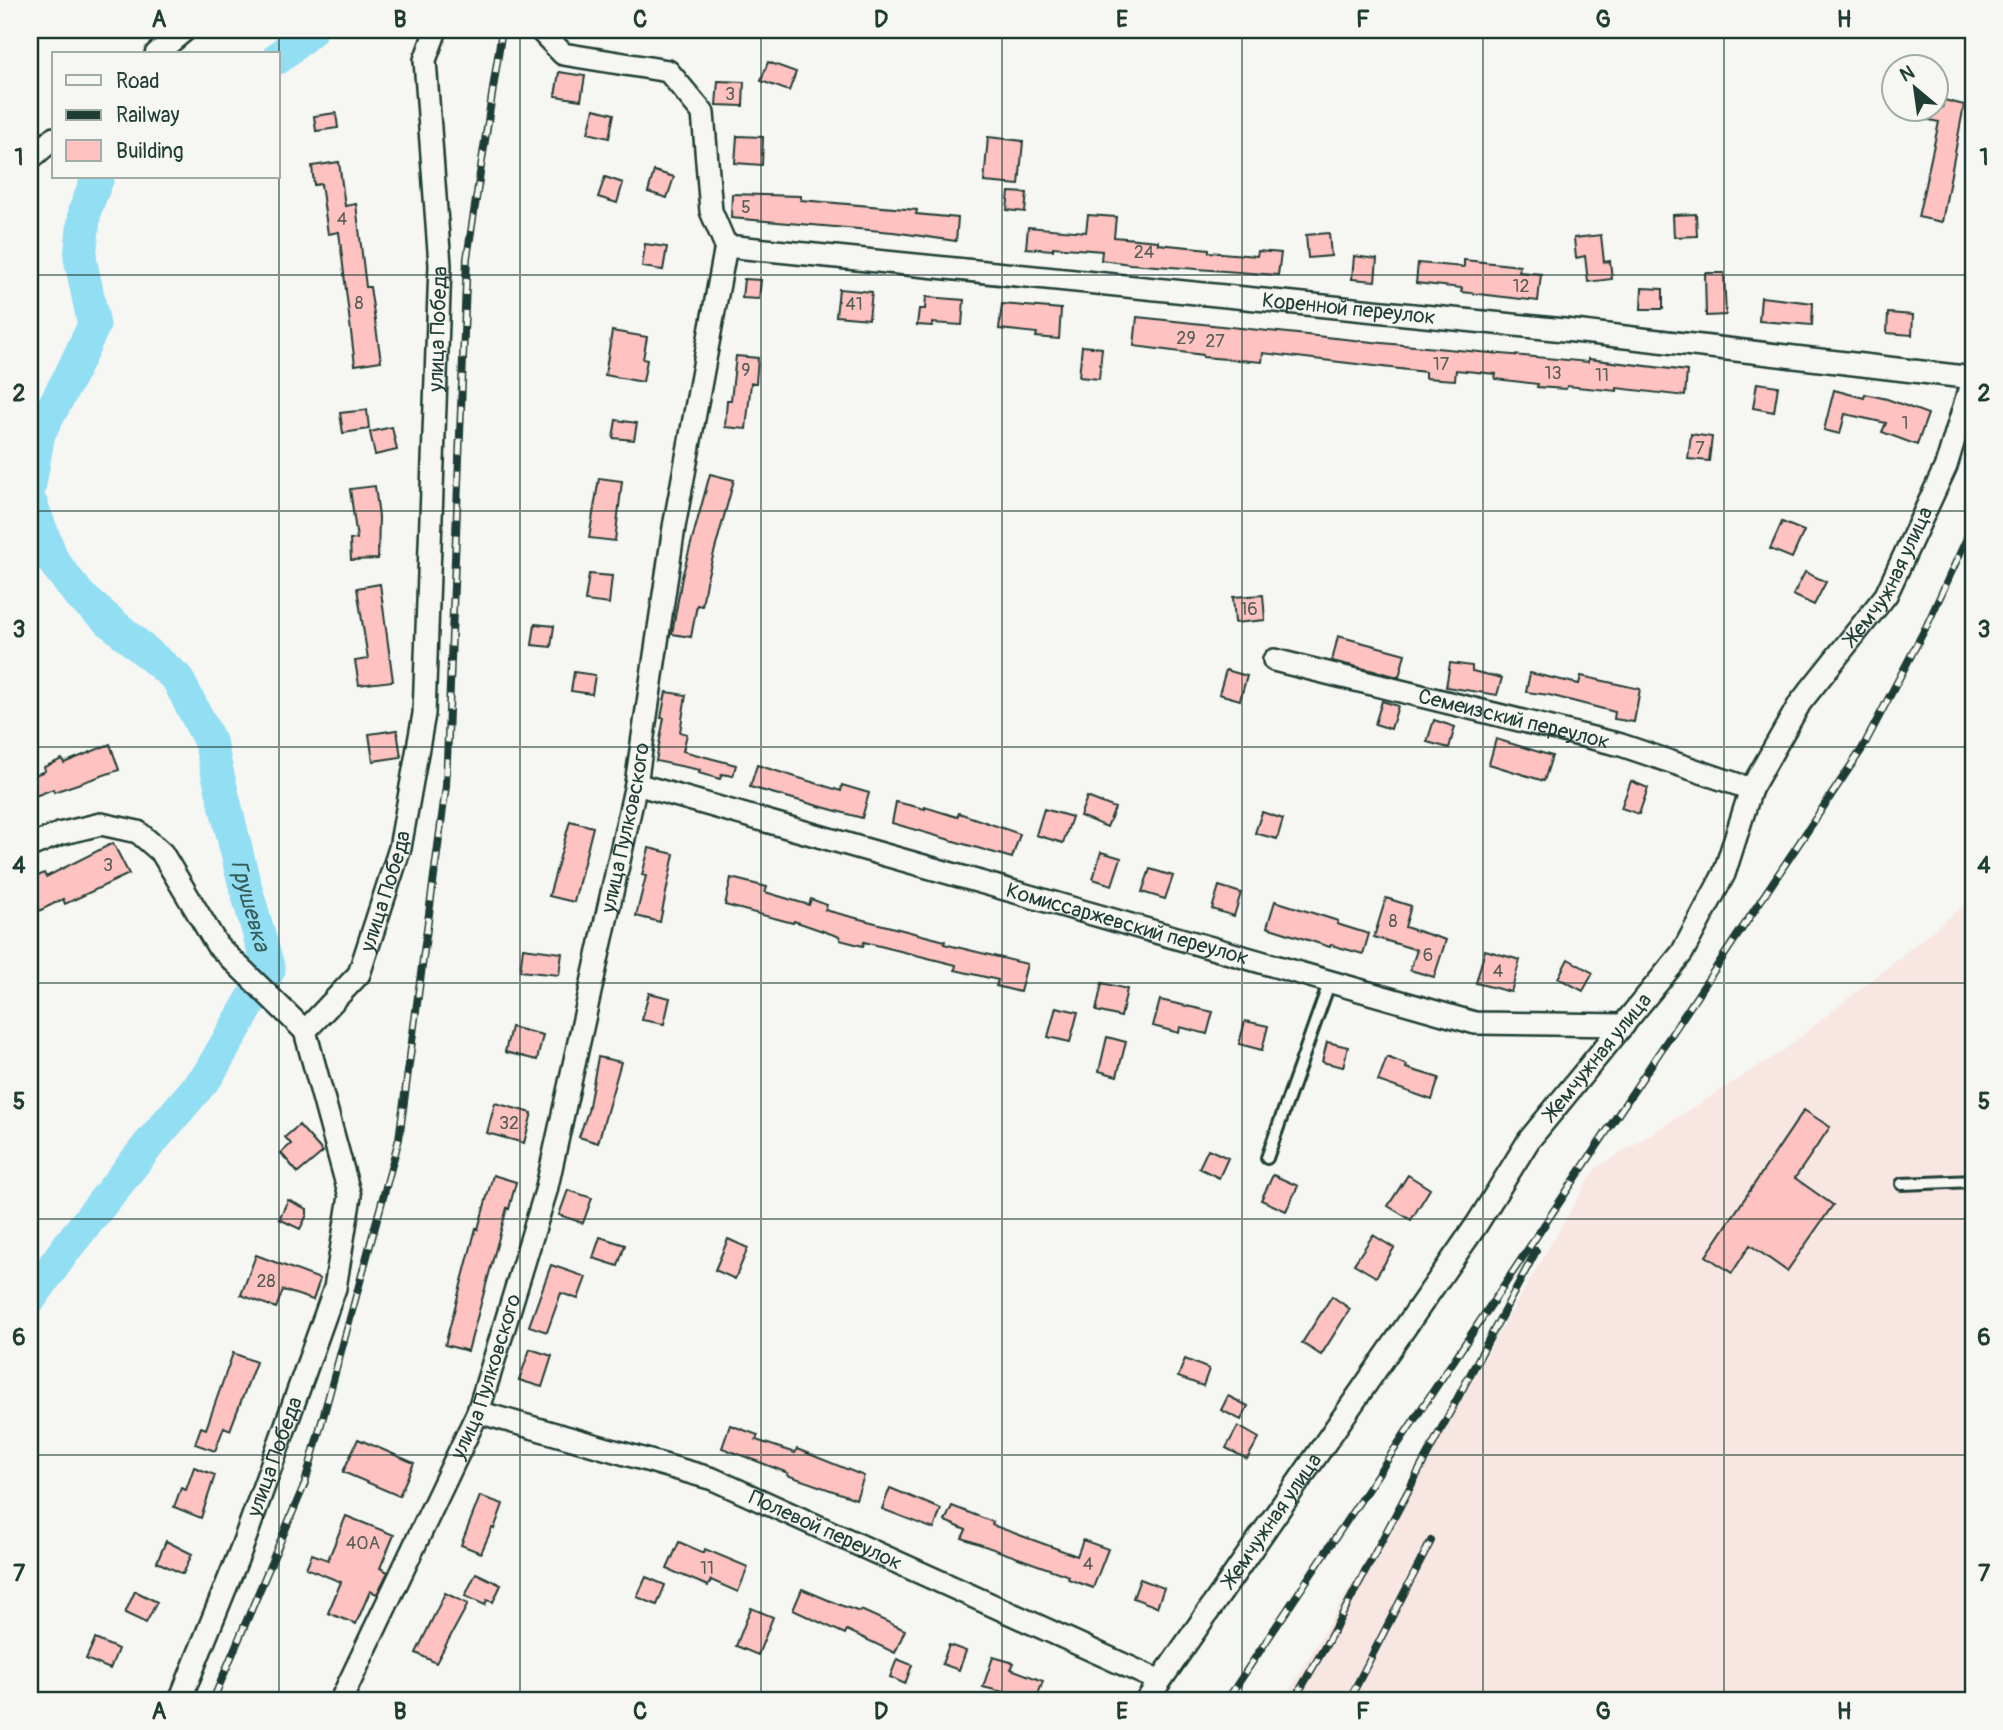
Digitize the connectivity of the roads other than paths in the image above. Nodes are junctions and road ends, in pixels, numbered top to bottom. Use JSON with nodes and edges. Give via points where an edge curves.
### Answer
{"nodes":[{"id":1,"x":185,"y":30,"type":"edge"},
{"id":2,"x":436,"y":30,"type":"edge"},
{"id":3,"x":540,"y":30,"type":"edge"},
{"id":4,"x":158,"y":52,"type":"edge"},
{"id":5,"x":52,"y":140,"type":"edge"},
{"id":6,"x":30,"y":159,"type":"edge"},
{"id":7,"x":726,"y":246,"type":"junction"},
{"id":8,"x":1973,"y":377,"type":"edge"},
{"id":9,"x":1274,"y":660,"type":"dead end"},
{"id":10,"x":636,"y":784,"type":"junction"},
{"id":11,"x":1751,"y":789,"type":"junction"},
{"id":12,"x":30,"y":846,"type":"edge"},
{"id":13,"x":1330,"y":982,"type":"junction"},
{"id":14,"x":1624,"y":1025,"type":"junction"},
{"id":15,"x":305,"y":1031,"type":"junction"},
{"id":16,"x":1267,"y":1158,"type":"dead end"},
{"id":17,"x":1973,"y":1181,"type":"edge"},
{"id":18,"x":1902,"y":1184,"type":"dead end"},
{"id":19,"x":478,"y":1412,"type":"junction"},
{"id":20,"x":1160,"y":1681,"type":"junction"},
{"id":21,"x":180,"y":1700,"type":"edge"},
{"id":22,"x":341,"y":1700,"type":"edge"},
{"id":23,"x":1147,"y":1700,"type":"edge"}],
"edges":[{"from":1,"to":4,"type":"street"},
{"from":2,"to":15,"type":"street","name":"улица Победа","via":[[425,60],[440,265],[424,714],[400,848],[359,974]]},
{"from":3,"to":7,"type":"street","via":[[563,54],[668,71],[703,113],[711,211]]},
{"from":5,"to":6,"type":"street"},
{"from":7,"to":8,"type":"street","name":"Коренной переулок","via":[[1574,331]]},
{"from":7,"to":10,"type":"street","name":"улица Пулковского","via":[[674,527]]},
{"from":8,"to":11,"type":"street","name":"Жемчужная улица","via":[[1946,466],[1886,595],[1800,703]]},
{"from":9,"to":11,"type":"street","name":"Семеизский переулок","via":[[1621,745]]},
{"from":10,"to":13,"type":"street","name":"Комиссаржевский переулок"},
{"from":10,"to":19,"type":"street","name":"улица Пулковского","via":[[546,1191]]},
{"from":11,"to":14,"type":"street","name":"Жемчужная улица","via":[[1724,874],[1682,953]]},
{"from":12,"to":15,"type":"street","via":[[101,824],[138,832],[162,853],[217,945]]},
{"from":13,"to":14,"type":"street","name":"Комиссаржевский переулок","via":[[1475,1023]]},
{"from":13,"to":16,"type":"lane"},
{"from":14,"to":20,"type":"street","name":"Жемчужная улица","via":[[1529,1139],[1477,1224]]},
{"from":15,"to":21,"type":"street","name":"улица Победа","via":[[350,1196],[335,1288],[242,1547]]},
{"from":17,"to":18,"type":"lane"},
{"from":19,"to":20,"type":"street","name":"Полевой переулок","via":[[713,1479]]},
{"from":19,"to":22,"type":"street","name":"улица Пулковского"},
{"from":20,"to":23,"type":"street","name":"Жемчужная улица"}]}
